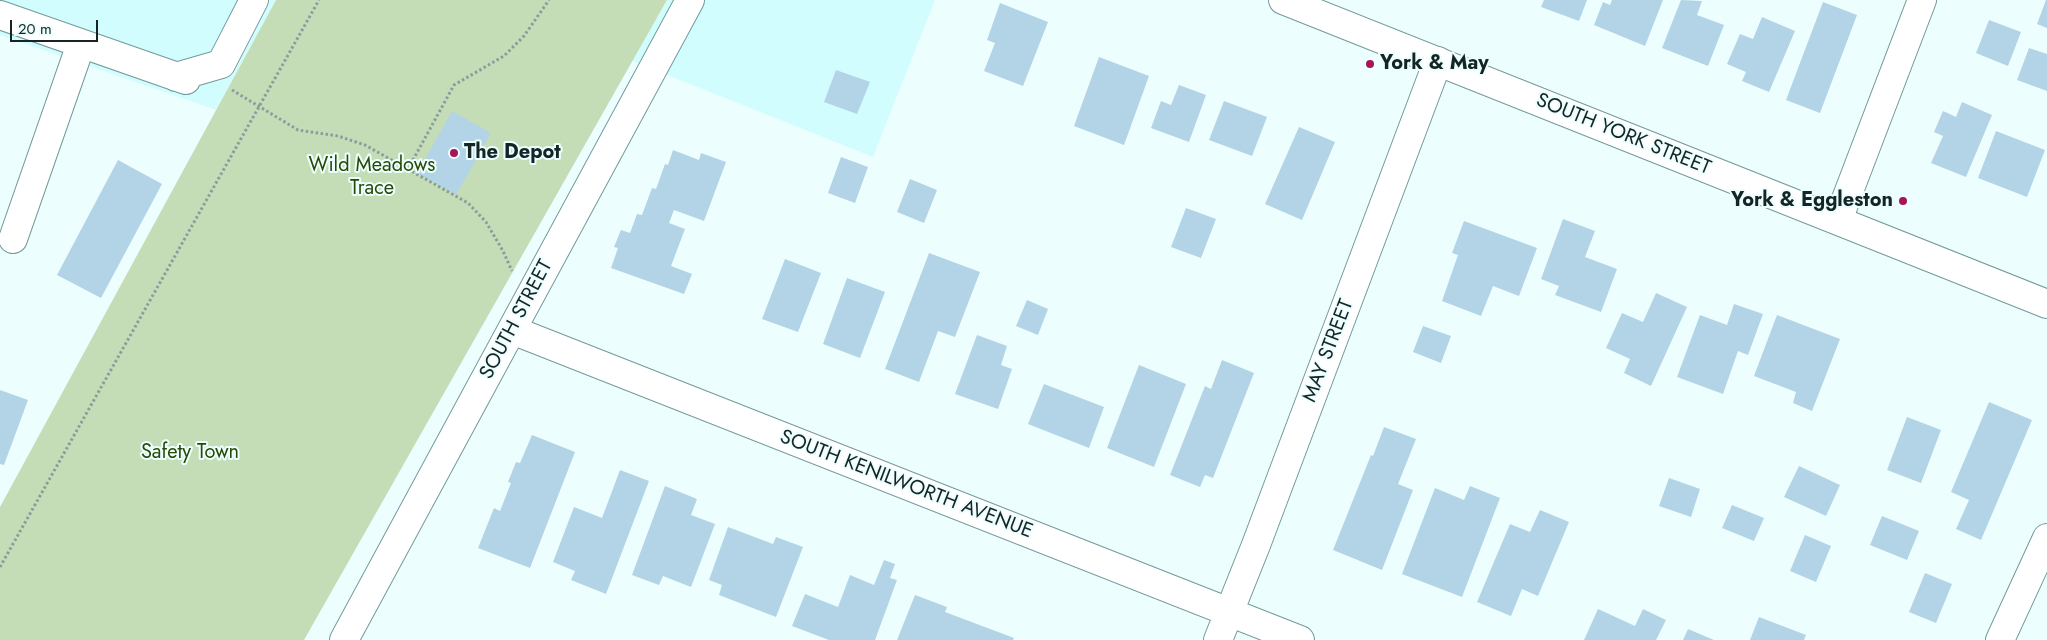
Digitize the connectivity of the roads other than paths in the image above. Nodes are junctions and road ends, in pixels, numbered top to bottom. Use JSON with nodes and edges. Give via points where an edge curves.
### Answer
{"nodes":[{"id":1,"x":254,"y":0,"type":"edge"},
{"id":2,"x":690,"y":0,"type":"edge"},
{"id":3,"x":1283,"y":0,"type":"edge"},
{"id":4,"x":1922,"y":0,"type":"edge"},
{"id":5,"x":0,"y":15,"type":"edge"},
{"id":6,"x":81,"y":44,"type":"junction"},
{"id":7,"x":1438,"y":61,"type":"junction"},
{"id":8,"x":1838,"y":220,"type":"junction"},
{"id":9,"x":13,"y":239,"type":"dead end"},
{"id":10,"x":2047,"y":304,"type":"edge"},
{"id":11,"x":512,"y":330,"type":"junction"},
{"id":12,"x":2047,"y":538,"type":"edge"},
{"id":13,"x":1229,"y":612,"type":"junction"},
{"id":14,"x":344,"y":640,"type":"edge"},
{"id":15,"x":1218,"y":640,"type":"edge"},
{"id":16,"x":1300,"y":640,"type":"edge"},
{"id":17,"x":2000,"y":640,"type":"edge"}],
"edges":[{"from":1,"to":6,"type":"street","via":[[221,64],[181,78]]},
{"from":2,"to":11,"type":"street","name":"SOUTH STREET"},
{"from":3,"to":7,"type":"street","name":"SOUTH YORK STREET"},
{"from":4,"to":8,"type":"street"},
{"from":5,"to":6,"type":"street"},
{"from":6,"to":9,"type":"street"},
{"from":7,"to":8,"type":"street","name":"SOUTH YORK STREET"},
{"from":7,"to":13,"type":"street","name":"MAY STREET"},
{"from":8,"to":10,"type":"street","name":"SOUTH YORK STREET"},
{"from":11,"to":13,"type":"street","name":"SOUTH KENILWORTH AVENUE"},
{"from":11,"to":14,"type":"street","name":"SOUTH STREET"},
{"from":12,"to":17,"type":"street"},
{"from":13,"to":15,"type":"street","name":"MAY STREET"},
{"from":13,"to":16,"type":"street","name":"SOUTH KENILWORTH AVENUE"}]}
